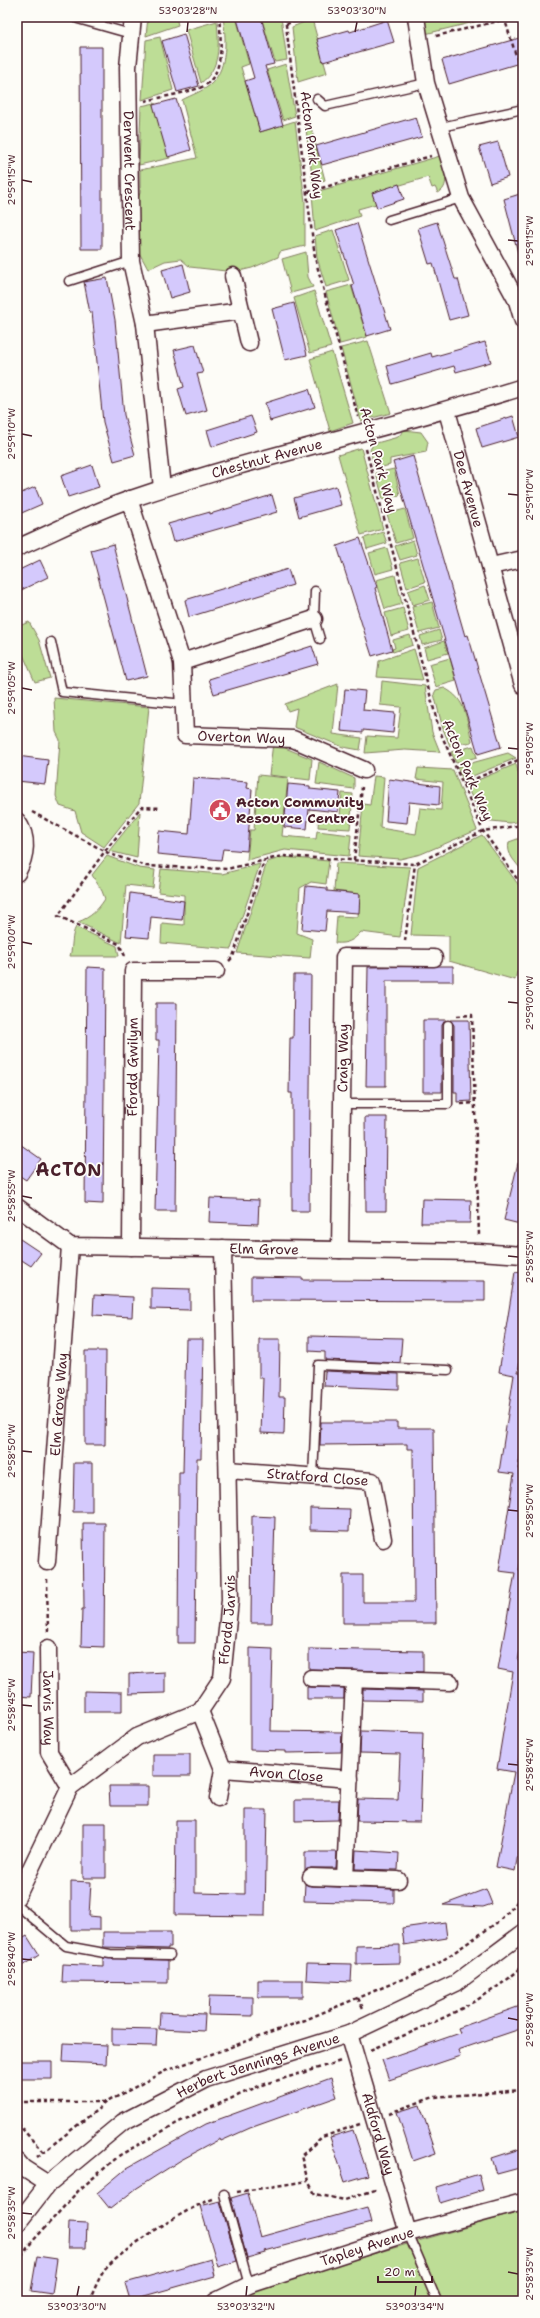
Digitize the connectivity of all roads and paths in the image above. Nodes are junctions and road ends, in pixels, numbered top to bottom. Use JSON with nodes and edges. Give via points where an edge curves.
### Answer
{"nodes":[{"id":1,"x":133,"y":17,"type":"edge"},
{"id":2,"x":219,"y":17,"type":"edge"},
{"id":3,"x":285,"y":17,"type":"edge"},
{"id":4,"x":309,"y":17,"type":"edge"},
{"id":5,"x":416,"y":17,"type":"edge"},
{"id":6,"x":515,"y":17,"type":"edge"},
{"id":7,"x":504,"y":18,"type":"edge"},
{"id":8,"x":78,"y":19,"type":"dead end"},
{"id":9,"x":286,"y":24,"type":"junction"},
{"id":10,"x":131,"y":34,"type":"junction"},
{"id":11,"x":419,"y":40,"type":"junction"},
{"id":12,"x":523,"y":78,"type":"edge"},
{"id":13,"x":426,"y":83,"type":"junction"},
{"id":14,"x":317,"y":99,"type":"dead end"},
{"id":15,"x":129,"y":105,"type":"junction"},
{"id":16,"x":523,"y":109,"type":"edge"},
{"id":17,"x":441,"y":127,"type":"junction"},
{"id":18,"x":447,"y":152,"type":"junction"},
{"id":19,"x":308,"y":192,"type":"junction"},
{"id":20,"x":462,"y":198,"type":"junction"},
{"id":21,"x":389,"y":220,"type":"dead end"},
{"id":22,"x":131,"y":261,"type":"junction"},
{"id":23,"x":233,"y":276,"type":"dead end"},
{"id":24,"x":69,"y":281,"type":"dead end"},
{"id":25,"x":241,"y":311,"type":"junction"},
{"id":26,"x":523,"y":321,"type":"edge"},
{"id":27,"x":145,"y":324,"type":"junction"},
{"id":28,"x":249,"y":343,"type":"dead end"},
{"id":29,"x":523,"y":387,"type":"edge"},
{"id":30,"x":447,"y":412,"type":"junction"},
{"id":31,"x":362,"y":432,"type":"junction"},
{"id":32,"x":162,"y":488,"type":"junction"},
{"id":33,"x":128,"y":499,"type":"junction"},
{"id":34,"x":17,"y":548,"type":"edge"},
{"id":35,"x":523,"y":559,"type":"edge"},
{"id":36,"x":491,"y":566,"type":"junction"},
{"id":37,"x":315,"y":591,"type":"dead end"},
{"id":38,"x":314,"y":620,"type":"junction"},
{"id":39,"x":320,"y":639,"type":"dead end"},
{"id":40,"x":51,"y":642,"type":"dead end"},
{"id":41,"x":182,"y":662,"type":"junction"},
{"id":42,"x":523,"y":685,"type":"edge"},
{"id":43,"x":184,"y":704,"type":"junction"},
{"id":44,"x":523,"y":758,"type":"edge"},
{"id":45,"x":364,"y":770,"type":"joint"},
{"id":46,"x":462,"y":784,"type":"junction"},
{"id":47,"x":161,"y":808,"type":"dead end"},
{"id":48,"x":31,"y":811,"type":"dead end"},
{"id":49,"x":17,"y":821,"type":"edge"},
{"id":50,"x":523,"y":825,"type":"edge"},
{"id":51,"x":483,"y":831,"type":"junction"},
{"id":52,"x":105,"y":851,"type":"junction"},
{"id":53,"x":265,"y":860,"type":"junction"},
{"id":54,"x":354,"y":860,"type":"junction"},
{"id":55,"x":415,"y":864,"type":"junction"},
{"id":56,"x":17,"y":873,"type":"edge"},
{"id":57,"x":523,"y":887,"type":"edge"},
{"id":58,"x":402,"y":957,"type":"junction"},
{"id":59,"x":434,"y":958,"type":"dead end"},
{"id":60,"x":133,"y":971,"type":"junction"},
{"id":61,"x":216,"y":971,"type":"joint"},
{"id":62,"x":448,"y":1025,"type":"joint"},
{"id":63,"x":342,"y":1104,"type":"junction"},
{"id":64,"x":17,"y":1207,"type":"edge"},
{"id":65,"x":70,"y":1246,"type":"junction"},
{"id":66,"x":131,"y":1246,"type":"junction"},
{"id":67,"x":223,"y":1248,"type":"junction"},
{"id":68,"x":340,"y":1250,"type":"junction"},
{"id":69,"x":479,"y":1252,"type":"junction"},
{"id":70,"x":523,"y":1255,"type":"edge"},
{"id":71,"x":448,"y":1370,"type":"dead end"},
{"id":72,"x":228,"y":1470,"type":"junction"},
{"id":73,"x":313,"y":1477,"type":"junction"},
{"id":74,"x":382,"y":1539,"type":"dead end"},
{"id":75,"x":47,"y":1562,"type":"joint"},
{"id":76,"x":48,"y":1648,"type":"joint"},
{"id":77,"x":311,"y":1678,"type":"dead end"},
{"id":78,"x":354,"y":1679,"type":"junction"},
{"id":79,"x":450,"y":1682,"type":"dead end"},
{"id":80,"x":200,"y":1710,"type":"junction"},
{"id":81,"x":223,"y":1769,"type":"junction"},
{"id":82,"x":350,"y":1779,"type":"junction"},
{"id":83,"x":70,"y":1787,"type":"junction"},
{"id":84,"x":218,"y":1798,"type":"dead end"},
{"id":85,"x":311,"y":1877,"type":"dead end"},
{"id":86,"x":345,"y":1878,"type":"junction"},
{"id":87,"x":398,"y":1880,"type":"dead end"},
{"id":88,"x":523,"y":1893,"type":"edge"},
{"id":89,"x":17,"y":1897,"type":"edge"},
{"id":90,"x":17,"y":1905,"type":"edge"},
{"id":91,"x":522,"y":1935,"type":"edge"},
{"id":92,"x":170,"y":1955,"type":"dead end"},
{"id":93,"x":523,"y":1966,"type":"edge"},
{"id":94,"x":349,"y":2034,"type":"junction"},
{"id":95,"x":355,"y":2056,"type":"junction"},
{"id":96,"x":17,"y":2102,"type":"edge"},
{"id":97,"x":107,"y":2102,"type":"junction"},
{"id":98,"x":17,"y":2123,"type":"edge"},
{"id":99,"x":43,"y":2152,"type":"junction"},
{"id":100,"x":20,"y":2165,"type":"edge"},
{"id":101,"x":308,"y":2181,"type":"dead end"},
{"id":102,"x":48,"y":2184,"type":"junction"},
{"id":103,"x":224,"y":2194,"type":"junction"},
{"id":104,"x":523,"y":2202,"type":"edge"},
{"id":105,"x":17,"y":2224,"type":"edge"},
{"id":106,"x":408,"y":2232,"type":"junction"},
{"id":107,"x":17,"y":2262,"type":"edge"},
{"id":108,"x":249,"y":2285,"type":"junction"},
{"id":109,"x":89,"y":2301,"type":"edge"},
{"id":110,"x":216,"y":2301,"type":"edge"},
{"id":111,"x":437,"y":2301,"type":"edge"}],
"edges":[{"from":1,"to":10,"type":"street","name":"Derwent Crescent"},
{"from":2,"to":15,"type":"path","via":[[221,46],[216,74],[204,86]]},
{"from":3,"to":9,"type":"path","name":"Acton Park Way"},
{"from":4,"to":9,"type":"path"},
{"from":5,"to":11,"type":"street"},
{"from":6,"to":7,"type":"path"},
{"from":7,"to":11,"type":"path"},
{"from":7,"to":12,"type":"path"},
{"from":8,"to":10,"type":"lane"},
{"from":9,"to":19,"type":"path","name":"Acton Park Way"},
{"from":10,"to":15,"type":"street","name":"Derwent Crescent","via":[[128,67]]},
{"from":11,"to":13,"type":"street"},
{"from":13,"to":14,"type":"lane","via":[[325,106]]},
{"from":13,"to":17,"type":"street"},
{"from":15,"to":22,"type":"street","name":"Derwent Crescent"},
{"from":16,"to":17,"type":"lane"},
{"from":17,"to":18,"type":"street"},
{"from":18,"to":19,"type":"path"},
{"from":18,"to":20,"type":"street"},
{"from":19,"to":31,"type":"path","name":"Acton Park Way","via":[[315,258]]},
{"from":20,"to":21,"type":"lane"},
{"from":20,"to":26,"type":"street","via":[[517,301]]},
{"from":22,"to":24,"type":"lane"},
{"from":22,"to":27,"type":"street","name":"Derwent Crescent"},
{"from":23,"to":25,"type":"street"},
{"from":25,"to":27,"type":"street"},
{"from":25,"to":28,"type":"street"},
{"from":27,"to":32,"type":"street","name":"Derwent Crescent"},
{"from":29,"to":30,"type":"street","name":"Chestnut Avenue"},
{"from":30,"to":31,"type":"street","name":"Chestnut Avenue"},
{"from":30,"to":36,"type":"street","name":"Dee Avenue"},
{"from":31,"to":32,"type":"street","name":"Chestnut Avenue"},
{"from":31,"to":46,"type":"path","name":"Acton Park Way","via":[[439,729]]},
{"from":32,"to":33,"type":"street","name":"Chestnut Avenue"},
{"from":33,"to":34,"type":"street","name":"Chestnut Avenue"},
{"from":33,"to":41,"type":"street","name":"Overton Way"},
{"from":35,"to":36,"type":"street"},
{"from":36,"to":42,"type":"street","name":"Dee Avenue"},
{"from":37,"to":38,"type":"lane"},
{"from":38,"to":39,"type":"lane"},
{"from":38,"to":41,"type":"street"},
{"from":40,"to":43,"type":"lane","via":[[62,692]]},
{"from":41,"to":43,"type":"street","name":"Overton Way"},
{"from":43,"to":45,"type":"street","name":"Overton Way","via":[[186,735],[293,739]]},
{"from":44,"to":46,"type":"path"},
{"from":45,"to":54,"type":"path"},
{"from":46,"to":51,"type":"path","name":"Acton Park Way"},
{"from":47,"to":52,"type":"path","via":[[141,807]]},
{"from":48,"to":52,"type":"path"},
{"from":49,"to":56,"type":"street","via":[[25,837],[26,850]]},
{"from":50,"to":51,"type":"path"},
{"from":51,"to":55,"type":"path"},
{"from":51,"to":57,"type":"path","name":"Acton Park Way"},
{"from":52,"to":53,"type":"path","via":[[146,866],[227,869]]},
{"from":52,"to":60,"type":"path","via":[[58,916],[118,944]]},
{"from":53,"to":54,"type":"path","via":[[283,856]]},
{"from":53,"to":61,"type":"path","via":[[233,957]]},
{"from":54,"to":55,"type":"path"},
{"from":55,"to":58,"type":"path"},
{"from":58,"to":59,"type":"street","name":"Craig Way"},
{"from":58,"to":63,"type":"street","name":"Craig Way","via":[[344,957]]},
{"from":60,"to":61,"type":"street"},
{"from":60,"to":66,"type":"street","name":"Ffordd Gwilym"},
{"from":62,"to":63,"type":"lane","via":[[448,1104]]},
{"from":62,"to":69,"type":"path","via":[[448,1016],[472,1016]]},
{"from":63,"to":68,"type":"street","name":"Craig Way"},
{"from":64,"to":65,"type":"street"},
{"from":65,"to":66,"type":"street","name":"Elm Grove"},
{"from":65,"to":75,"type":"street","name":"Elm Grove Way"},
{"from":66,"to":67,"type":"street","name":"Elm Grove"},
{"from":67,"to":68,"type":"street","name":"Elm Grove"},
{"from":67,"to":72,"type":"street","name":"Ffordd Jarvis"},
{"from":68,"to":69,"type":"street","name":"Elm Grove"},
{"from":69,"to":70,"type":"street","name":"Elm Grove"},
{"from":71,"to":73,"type":"lane","via":[[318,1365]]},
{"from":72,"to":73,"type":"street","name":"Stratford Close"},
{"from":72,"to":80,"type":"street","name":"Ffordd Jarvis","via":[[230,1600],[222,1678]]},
{"from":73,"to":74,"type":"street","name":"Stratford Close","via":[[372,1481]]},
{"from":75,"to":76,"type":"path"},
{"from":76,"to":83,"type":"street","name":"Jarvis Way","via":[[49,1752]]},
{"from":77,"to":78,"type":"street"},
{"from":78,"to":79,"type":"street"},
{"from":78,"to":82,"type":"street"},
{"from":80,"to":81,"type":"street"},
{"from":80,"to":83,"type":"street","via":[[137,1737]]},
{"from":81,"to":82,"type":"street","name":"Avon Close"},
{"from":81,"to":84,"type":"street"},
{"from":82,"to":86,"type":"street"},
{"from":83,"to":89,"type":"street"},
{"from":85,"to":86,"type":"street"},
{"from":86,"to":87,"type":"street"},
{"from":88,"to":97,"type":"path","via":[[499,1921],[436,1966],[305,2020],[165,2071]]},
{"from":90,"to":92,"type":"lane","via":[[66,1946],[110,1954]]},
{"from":91,"to":94,"type":"street","name":"Herbert Jennings Avenue","via":[[456,1983]]},
{"from":93,"to":95,"type":"path","via":[[509,1979],[454,2013]]},
{"from":94,"to":95,"type":"street","name":"Aldford Way"},
{"from":94,"to":102,"type":"street","name":"Herbert Jennings Avenue","via":[[206,2079],[123,2122]]},
{"from":95,"to":106,"type":"street","name":"Aldford Way"},
{"from":95,"to":107,"type":"path","via":[[259,2086],[179,2122],[120,2155],[78,2190]]},
{"from":96,"to":97,"type":"path"},
{"from":97,"to":99,"type":"path"},
{"from":98,"to":99,"type":"path"},
{"from":99,"to":100,"type":"path"},
{"from":100,"to":102,"type":"street"},
{"from":101,"to":103,"type":"path"},
{"from":102,"to":105,"type":"street","name":"Herbert Jennings Avenue"},
{"from":103,"to":108,"type":"lane"},
{"from":103,"to":109,"type":"path","via":[[196,2205],[116,2258],[103,2272]]},
{"from":104,"to":106,"type":"street","name":"Tapley Avenue"},
{"from":106,"to":108,"type":"street","name":"Tapley Avenue"},
{"from":106,"to":111,"type":"lane"},
{"from":108,"to":110,"type":"street","name":"Tapley Avenue"}]}
